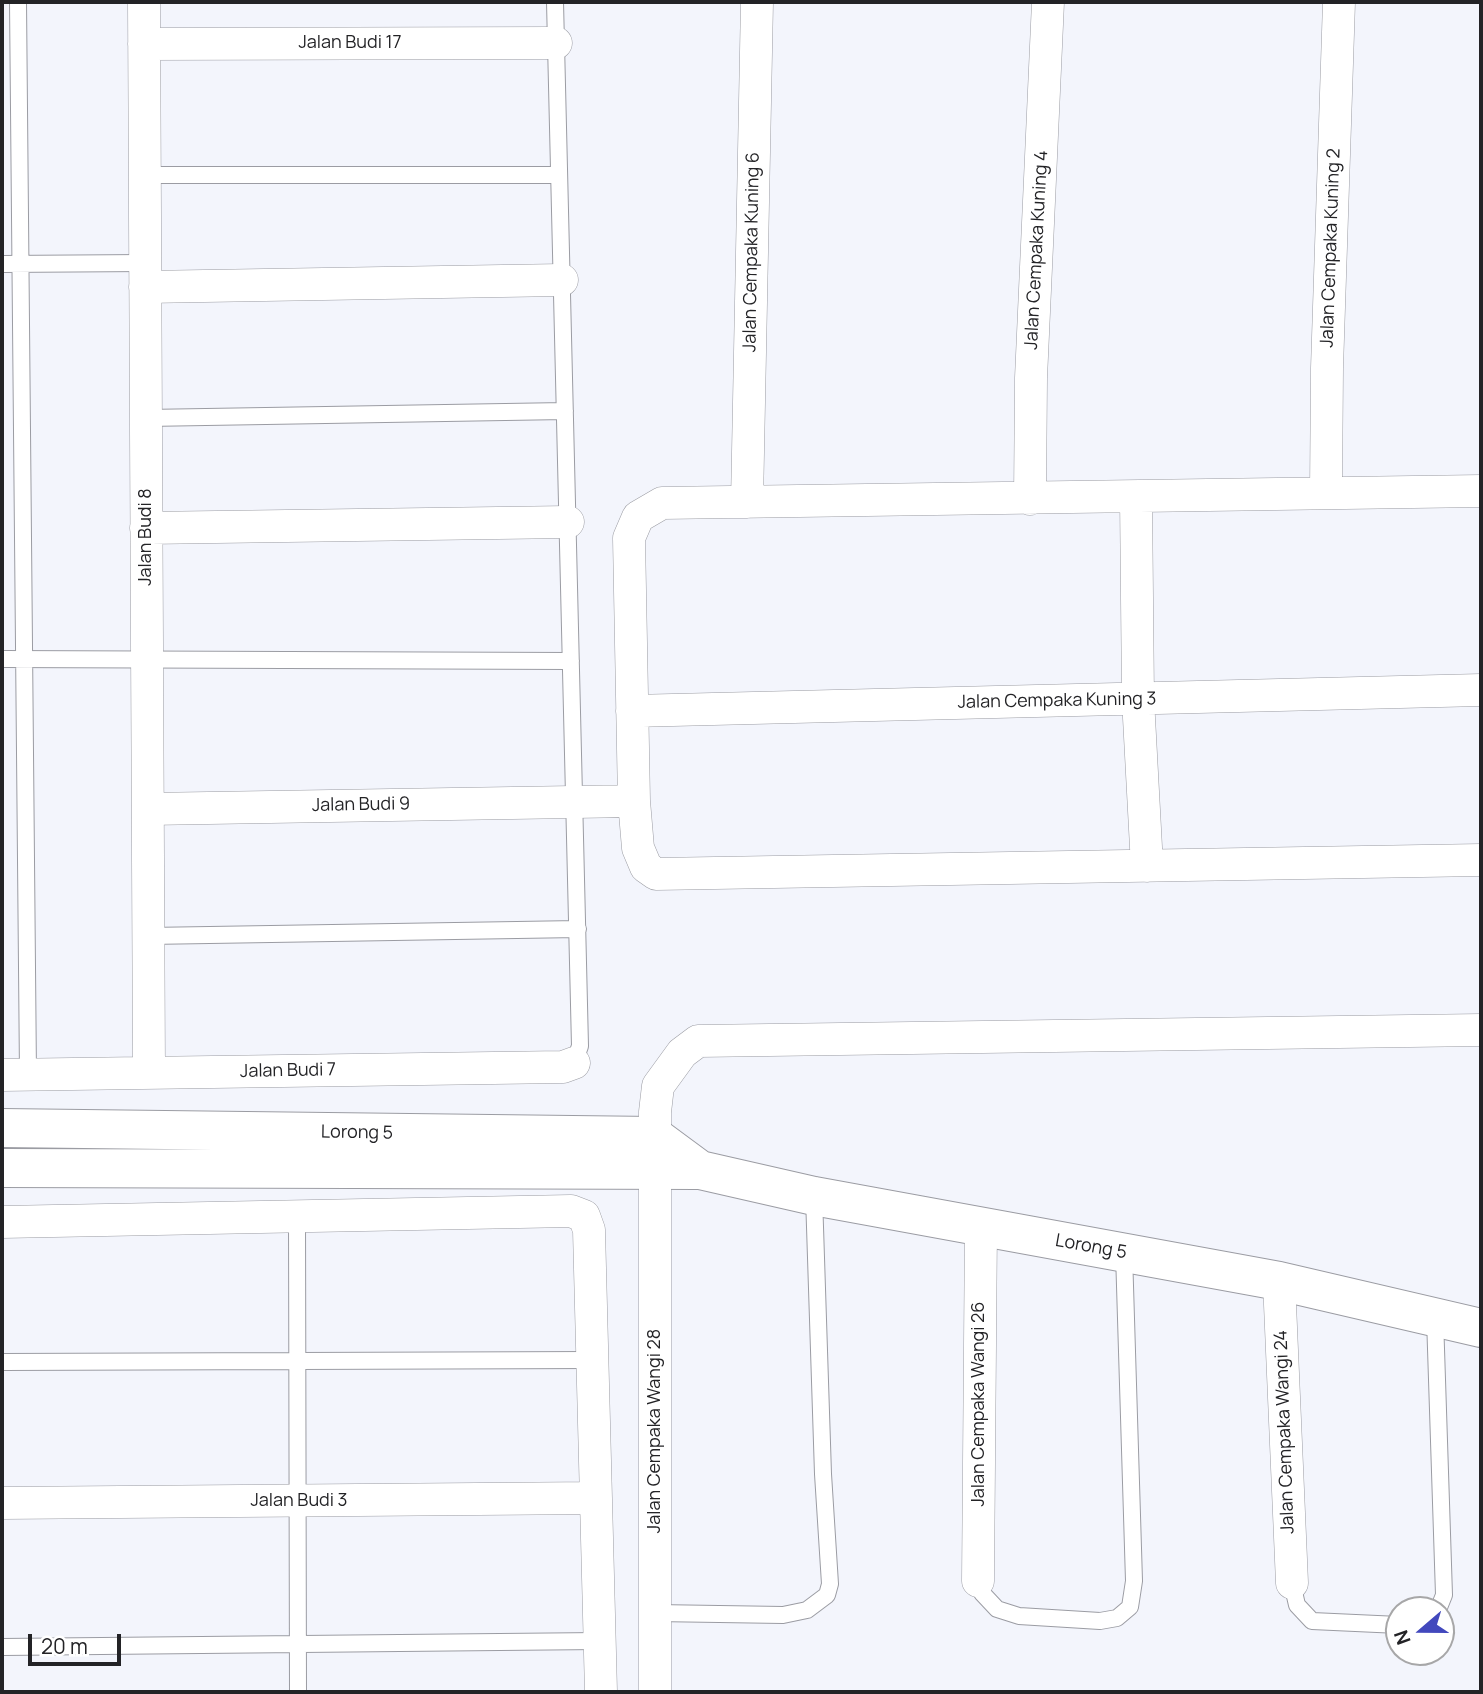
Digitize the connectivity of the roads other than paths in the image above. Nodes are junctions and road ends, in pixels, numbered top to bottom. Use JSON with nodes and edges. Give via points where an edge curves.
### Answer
{"nodes":[{"id":1,"x":18,"y":2,"type":"edge"},
{"id":2,"x":144,"y":2,"type":"edge"},
{"id":3,"x":555,"y":2,"type":"edge"},
{"id":4,"x":757,"y":2,"type":"edge"},
{"id":5,"x":1048,"y":2,"type":"edge"},
{"id":6,"x":1339,"y":2,"type":"edge"},
{"id":7,"x":556,"y":43,"type":"junction"},
{"id":8,"x":144,"y":44,"type":"junction"},
{"id":9,"x":144,"y":175,"type":"junction"},
{"id":10,"x":559,"y":175,"type":"junction"},
{"id":11,"x":2,"y":264,"type":"edge"},
{"id":12,"x":21,"y":264,"type":"junction"},
{"id":13,"x":145,"y":275,"type":"junction"},
{"id":14,"x":562,"y":280,"type":"junction"},
{"id":15,"x":565,"y":411,"type":"junction"},
{"id":16,"x":146,"y":418,"type":"junction"},
{"id":17,"x":1481,"y":491,"type":"edge"},
{"id":18,"x":1326,"y":493,"type":"junction"},
{"id":19,"x":1136,"y":497,"type":"junction"},
{"id":20,"x":1030,"y":499,"type":"junction"},
{"id":21,"x":747,"y":502,"type":"junction"},
{"id":22,"x":568,"y":522,"type":"junction"},
{"id":23,"x":146,"y":528,"type":"junction"},
{"id":24,"x":2,"y":659,"type":"edge"},
{"id":25,"x":24,"y":659,"type":"junction"},
{"id":26,"x":147,"y":660,"type":"junction"},
{"id":27,"x":571,"y":661,"type":"junction"},
{"id":28,"x":1481,"y":690,"type":"edge"},
{"id":29,"x":1138,"y":699,"type":"junction"},
{"id":30,"x":632,"y":711,"type":"junction"},
{"id":31,"x":634,"y":801,"type":"junction"},
{"id":32,"x":575,"y":802,"type":"junction"},
{"id":33,"x":148,"y":809,"type":"junction"},
{"id":34,"x":1481,"y":860,"type":"edge"},
{"id":35,"x":1147,"y":866,"type":"junction"},
{"id":36,"x":578,"y":929,"type":"junction"},
{"id":37,"x":148,"y":936,"type":"junction"},
{"id":38,"x":1481,"y":1030,"type":"edge"},
{"id":39,"x":574,"y":1063,"type":"joint"},
{"id":40,"x":149,"y":1072,"type":"junction"},
{"id":41,"x":15,"y":1074,"type":"edge"},
{"id":42,"x":2,"y":1128,"type":"edge"},
{"id":43,"x":655,"y":1153,"type":"junction"},
{"id":44,"x":2,"y":1168,"type":"edge"},
{"id":45,"x":814,"y":1196,"type":"junction"},
{"id":46,"x":297,"y":1216,"type":"junction"},
{"id":47,"x":2,"y":1222,"type":"edge"},
{"id":48,"x":981,"y":1226,"type":"junction"},
{"id":49,"x":1124,"y":1253,"type":"junction"},
{"id":50,"x":1279,"y":1281,"type":"junction"},
{"id":51,"x":1435,"y":1318,"type":"junction"},
{"id":52,"x":1481,"y":1328,"type":"edge"},
{"id":53,"x":592,"y":1360,"type":"junction"},
{"id":54,"x":297,"y":1361,"type":"junction"},
{"id":55,"x":2,"y":1362,"type":"edge"},
{"id":56,"x":596,"y":1498,"type":"junction"},
{"id":57,"x":298,"y":1501,"type":"junction"},
{"id":58,"x":2,"y":1503,"type":"edge"},
{"id":59,"x":978,"y":1581,"type":"joint"},
{"id":60,"x":1292,"y":1583,"type":"joint"},
{"id":61,"x":1444,"y":1596,"type":"edge"},
{"id":62,"x":655,"y":1613,"type":"junction"},
{"id":63,"x":1385,"y":1624,"type":"edge"},
{"id":64,"x":599,"y":1641,"type":"junction"},
{"id":65,"x":298,"y":1646,"type":"junction"},
{"id":66,"x":2,"y":1647,"type":"edge"},
{"id":67,"x":298,"y":1692,"type":"edge"},
{"id":68,"x":601,"y":1692,"type":"edge"},
{"id":69,"x":654,"y":1692,"type":"edge"}],
"edges":[{"from":1,"to":12,"type":"lane"},
{"from":2,"to":8,"type":"street","name":"Jalan Budi 8"},
{"from":3,"to":7,"type":"lane"},
{"from":4,"to":21,"type":"street","name":"Jalan Cempaka Kuning 6"},
{"from":5,"to":20,"type":"street","name":"Jalan Cempaka Kuning 4"},
{"from":6,"to":18,"type":"street","name":"Jalan Cempaka Kuning 2"},
{"from":7,"to":8,"type":"street","name":"Jalan Budi 17"},
{"from":7,"to":10,"type":"lane"},
{"from":8,"to":9,"type":"street","name":"Jalan Budi 8"},
{"from":9,"to":10,"type":"lane"},
{"from":9,"to":13,"type":"street","name":"Jalan Budi 8"},
{"from":10,"to":14,"type":"lane"},
{"from":11,"to":12,"type":"lane"},
{"from":12,"to":13,"type":"lane"},
{"from":12,"to":25,"type":"lane"},
{"from":13,"to":14,"type":"street"},
{"from":13,"to":16,"type":"street","name":"Jalan Budi 8"},
{"from":14,"to":15,"type":"lane"},
{"from":15,"to":16,"type":"lane"},
{"from":15,"to":22,"type":"lane"},
{"from":16,"to":23,"type":"street","name":"Jalan Budi 8"},
{"from":17,"to":18,"type":"street"},
{"from":18,"to":19,"type":"street"},
{"from":19,"to":20,"type":"street"},
{"from":19,"to":29,"type":"street"},
{"from":20,"to":21,"type":"street"},
{"from":21,"to":30,"type":"street","via":[[662,503],[632,525]]},
{"from":22,"to":23,"type":"street"},
{"from":22,"to":27,"type":"lane"},
{"from":23,"to":26,"type":"street","name":"Jalan Budi 8"},
{"from":24,"to":25,"type":"lane"},
{"from":25,"to":26,"type":"lane"},
{"from":25,"to":41,"type":"lane"},
{"from":26,"to":27,"type":"lane"},
{"from":26,"to":33,"type":"street","name":"Jalan Budi 8"},
{"from":27,"to":32,"type":"lane"},
{"from":28,"to":29,"type":"street","name":"Jalan Cempaka Kuning 3"},
{"from":29,"to":30,"type":"street","name":"Jalan Cempaka Kuning 3"},
{"from":29,"to":35,"type":"street"},
{"from":30,"to":31,"type":"street"},
{"from":31,"to":32,"type":"street","name":"Jalan Budi 9"},
{"from":31,"to":35,"type":"street","via":[[638,848],[646,867],[656,874]]},
{"from":32,"to":33,"type":"street","name":"Jalan Budi 9"},
{"from":32,"to":36,"type":"lane"},
{"from":33,"to":37,"type":"street","name":"Jalan Budi 8"},
{"from":34,"to":35,"type":"street"},
{"from":36,"to":37,"type":"lane"},
{"from":36,"to":39,"type":"lane","via":[[580,1046]]},
{"from":37,"to":40,"type":"street","name":"Jalan Budi 8"},
{"from":38,"to":43,"type":"street","name":"Jalan Cempaka Wangi 28","via":[[698,1041],[681,1053],[658,1086]]},
{"from":39,"to":40,"type":"street","name":"Jalan Budi 7","via":[[563,1067]]},
{"from":40,"to":41,"type":"street","name":"Jalan Budi 7"},
{"from":42,"to":43,"type":"street","name":"Lorong 5"},
{"from":43,"to":44,"type":"street","name":"Lorong 5"},
{"from":43,"to":45,"type":"street","name":"Lorong 5","via":[[700,1170]]},
{"from":43,"to":62,"type":"street","name":"Jalan Cempaka Wangi 28"},
{"from":45,"to":48,"type":"street","name":"Lorong 5"},
{"from":45,"to":62,"type":"lane","via":[[827,1595],[807,1610],[783,1615]]},
{"from":46,"to":47,"type":"street"},
{"from":46,"to":53,"type":"street","via":[[579,1213],[589,1230]]},
{"from":46,"to":54,"type":"lane"},
{"from":48,"to":49,"type":"street","name":"Lorong 5"},
{"from":48,"to":59,"type":"street","name":"Jalan Cempaka Wangi 26"},
{"from":49,"to":50,"type":"street","name":"Lorong 5"},
{"from":49,"to":59,"type":"lane","via":[[1134,1581],[1130,1607],[1117,1618],[1100,1621],[1019,1616],[997,1609]]},
{"from":50,"to":51,"type":"street","name":"Lorong 5"},
{"from":50,"to":60,"type":"street","name":"Jalan Cempaka Wangi 24"},
{"from":51,"to":52,"type":"street","name":"Lorong 5"},
{"from":51,"to":61,"type":"lane"},
{"from":53,"to":54,"type":"lane"},
{"from":53,"to":56,"type":"street"},
{"from":54,"to":55,"type":"lane"},
{"from":54,"to":57,"type":"lane"},
{"from":56,"to":57,"type":"street","name":"Jalan Budi 3"},
{"from":56,"to":64,"type":"street"},
{"from":57,"to":58,"type":"street","name":"Jalan Budi 3"},
{"from":57,"to":65,"type":"lane"},
{"from":60,"to":63,"type":"lane","via":[[1297,1605],[1312,1620]]},
{"from":62,"to":69,"type":"street","name":"Jalan Cempaka Wangi 28"},
{"from":64,"to":65,"type":"lane"},
{"from":64,"to":68,"type":"street"},
{"from":65,"to":66,"type":"lane"},
{"from":65,"to":67,"type":"lane"}]}
